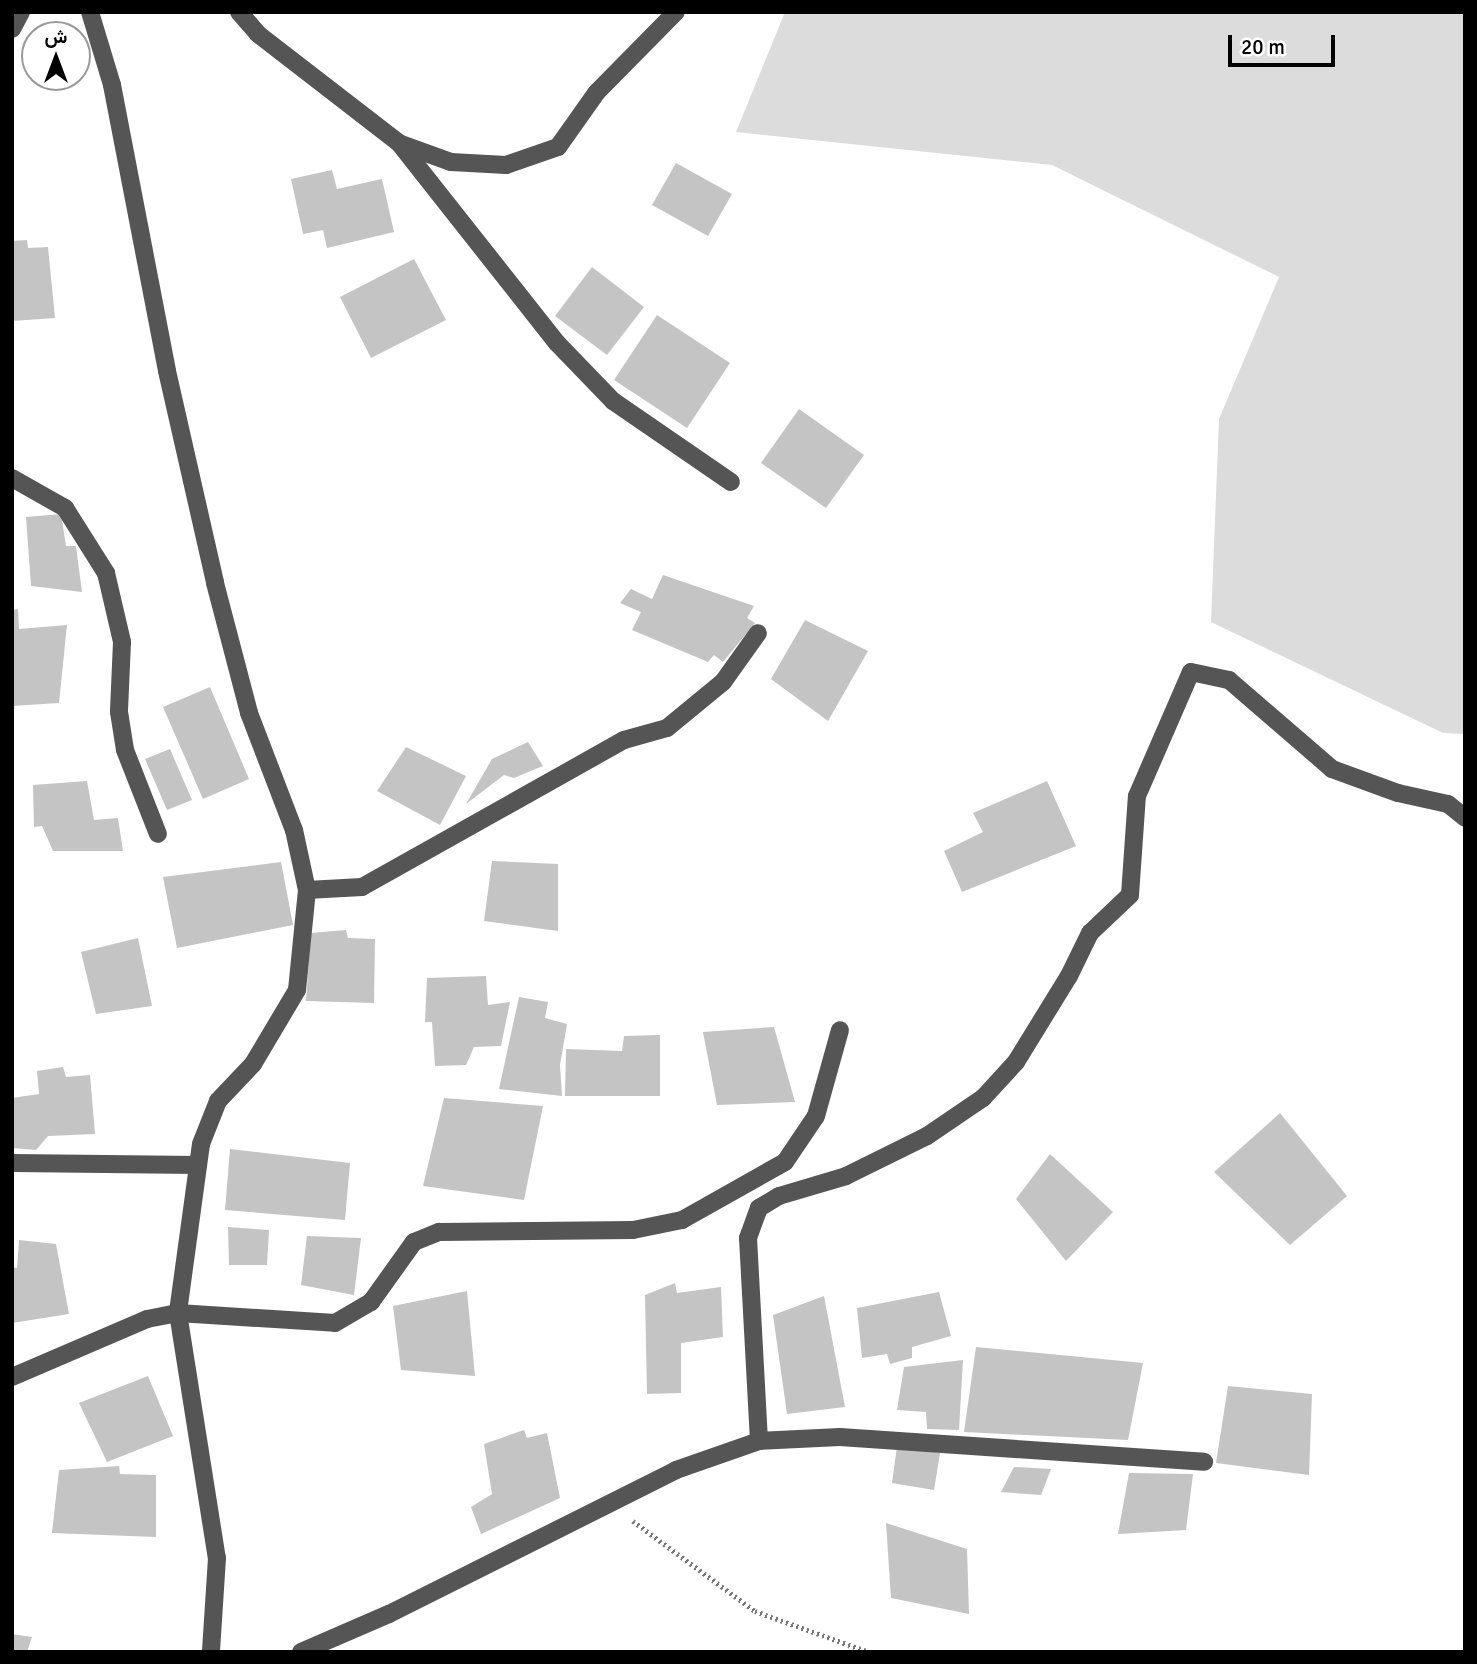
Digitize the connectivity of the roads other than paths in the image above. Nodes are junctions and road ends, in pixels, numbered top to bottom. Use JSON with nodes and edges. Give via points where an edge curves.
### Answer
{"nodes":[{"id":1,"x":21,"y":12,"type":"edge"},
{"id":2,"x":90,"y":12,"type":"edge"},
{"id":3,"x":239,"y":12,"type":"edge"},
{"id":4,"x":676,"y":12,"type":"edge"},
{"id":5,"x":12,"y":29,"type":"edge"},
{"id":6,"x":399,"y":143,"type":"junction"},
{"id":7,"x":12,"y":478,"type":"edge"},
{"id":8,"x":731,"y":482,"type":"dead end"},
{"id":9,"x":758,"y":633,"type":"dead end"},
{"id":10,"x":1465,"y":818,"type":"edge"},
{"id":11,"x":158,"y":834,"type":"dead end"},
{"id":12,"x":307,"y":890,"type":"junction"},
{"id":13,"x":840,"y":1030,"type":"dead end"},
{"id":14,"x":12,"y":1163,"type":"edge"},
{"id":15,"x":198,"y":1165,"type":"junction"},
{"id":16,"x":178,"y":1313,"type":"junction"},
{"id":17,"x":12,"y":1377,"type":"edge"},
{"id":18,"x":759,"y":1441,"type":"junction"},
{"id":19,"x":1203,"y":1462,"type":"dead end"},
{"id":20,"x":211,"y":1652,"type":"edge"},
{"id":21,"x":302,"y":1652,"type":"edge"}],
"edges":[{"from":1,"to":5,"type":"street"},
{"from":2,"to":12,"type":"street","via":[[112,85],[167,371],[215,583],[250,713],[294,830]]},
{"from":3,"to":6,"type":"street","via":[[258,34]]},
{"from":4,"to":6,"type":"street","via":[[597,92],[558,147],[506,165],[451,162]]},
{"from":6,"to":8,"type":"street","via":[[557,343],[604,392],[685,455]]},
{"from":7,"to":11,"type":"street","via":[[65,508],[106,573],[122,642],[119,712],[125,750]]},
{"from":9,"to":12,"type":"street","via":[[723,682],[667,728],[624,740],[362,887]]},
{"from":10,"to":18,"type":"street","via":[[1448,804],[1398,793],[1332,769],[1229,680],[1191,672],[1138,796],[1130,895],[1090,933],[1016,1062],[983,1098],[927,1136],[846,1176],[779,1196],[759,1208],[748,1238]]},
{"from":12,"to":15,"type":"street","via":[[297,989],[253,1064],[218,1101]]},
{"from":13,"to":16,"type":"street","via":[[816,1116],[785,1162],[682,1220],[633,1230],[439,1232],[414,1242],[371,1302],[335,1323]]},
{"from":14,"to":15,"type":"street"},
{"from":15,"to":16,"type":"street"},
{"from":16,"to":17,"type":"street","via":[[147,1319]]},
{"from":16,"to":20,"type":"street","via":[[217,1558]]},
{"from":18,"to":19,"type":"street","via":[[866,1438]]},
{"from":18,"to":21,"type":"street","via":[[676,1470],[390,1614]]}]}
